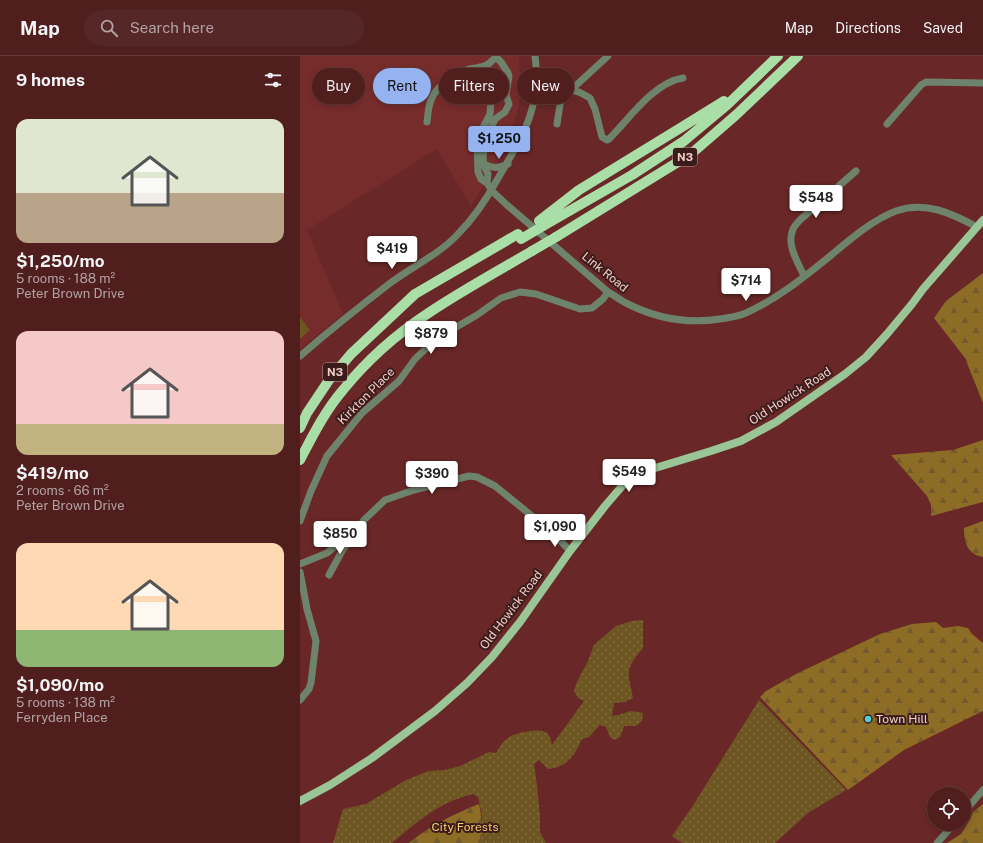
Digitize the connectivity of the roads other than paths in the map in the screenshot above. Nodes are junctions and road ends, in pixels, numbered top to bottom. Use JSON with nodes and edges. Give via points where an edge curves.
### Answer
{"nodes":[{"id":1,"x":496,"y":56,"type":"edge"},
{"id":2,"x":535,"y":56,"type":"edge"},
{"id":3,"x":778,"y":56,"type":"edge"},
{"id":4,"x":798,"y":56,"type":"edge"},
{"id":5,"x":605,"y":57,"type":"edge"},
{"id":6,"x":505,"y":68,"type":"edge"},
{"id":7,"x":536,"y":68,"type":"edge"},
{"id":8,"x":759,"y":74,"type":"junction"},
{"id":9,"x":683,"y":78,"type":"dead end"},
{"id":10,"x":982,"y":81,"type":"edge"},
{"id":11,"x":574,"y":87,"type":"edge"},
{"id":12,"x":574,"y":91,"type":"edge"},
{"id":13,"x":491,"y":104,"type":"edge"},
{"id":14,"x":509,"y":104,"type":"edge"},
{"id":15,"x":533,"y":104,"type":"edge"},
{"id":16,"x":560,"y":104,"type":"edge"},
{"id":17,"x":427,"y":122,"type":"dead end"},
{"id":18,"x":557,"y":124,"type":"dead end"},
{"id":19,"x":887,"y":124,"type":"dead end"},
{"id":20,"x":484,"y":164,"type":"junction"},
{"id":21,"x":508,"y":164,"type":"junction"},
{"id":22,"x":856,"y":171,"type":"dead end"},
{"id":23,"x":487,"y":183,"type":"junction"},
{"id":24,"x":492,"y":191,"type":"junction"},
{"id":25,"x":983,"y":220,"type":"edge"},
{"id":26,"x":541,"y":223,"type":"junction"},
{"id":27,"x":977,"y":227,"type":"junction"},
{"id":28,"x":804,"y":276,"type":"junction"},
{"id":29,"x":608,"y":292,"type":"junction"},
{"id":30,"x":300,"y":356,"type":"edge"},
{"id":31,"x":300,"y":428,"type":"edge"},
{"id":32,"x":300,"y":460,"type":"edge"},
{"id":33,"x":364,"y":520,"type":"junction"},
{"id":34,"x":300,"y":521,"type":"edge"},
{"id":35,"x":570,"y":551,"type":"junction"},
{"id":36,"x":300,"y":564,"type":"edge"},
{"id":37,"x":300,"y":572,"type":"edge"},
{"id":38,"x":329,"y":575,"type":"dead end"},
{"id":39,"x":300,"y":700,"type":"edge"},
{"id":40,"x":983,"y":790,"type":"edge"},
{"id":41,"x":300,"y":801,"type":"edge"},
{"id":42,"x":971,"y":804,"type":"edge"},
{"id":43,"x":948,"y":831,"type":"edge"},
{"id":44,"x":937,"y":843,"type":"edge"}],
"edges":[{"from":1,"to":6,"type":"street"},
{"from":1,"to":17,"type":"street","via":[[489,65],[462,72],[440,87],[431,99]]},
{"from":2,"to":7,"type":"street"},
{"from":3,"to":8,"type":"highway","number":"N3"},
{"from":4,"to":32,"type":"highway","number":"N3","bridge":true,"via":[[691,154],[430,312],[392,341],[364,366],[342,391],[319,423]]},
{"from":5,"to":11,"type":"street"},
{"from":8,"to":26,"type":"highway","via":[[728,98],[579,190]]},
{"from":8,"to":26,"type":"highway","number":"N3","via":[[684,141],[632,175]]},
{"from":9,"to":12,"type":"street","via":[[666,83],[650,96],[607,140],[602,137],[590,98]]},
{"from":10,"to":19,"type":"street","via":[[926,82]]},
{"from":13,"to":23,"type":"street","name":"Link Road","via":[[490,114],[479,134],[477,145],[478,172]]},
{"from":14,"to":20,"type":"street","via":[[505,112],[495,119],[486,137]]},
{"from":15,"to":21,"type":"street","via":[[527,126]]},
{"from":16,"to":18,"type":"street"},
{"from":20,"to":21,"type":"street","via":[[491,168]]},
{"from":20,"to":23,"type":"street","via":[[488,174]]},
{"from":21,"to":24,"type":"street"},
{"from":22,"to":28,"type":"street","via":[[793,228],[791,246]]},
{"from":23,"to":24,"type":"street","name":"Link Road"},
{"from":24,"to":29,"type":"street","name":"Link Road"},
{"from":24,"to":30,"type":"street","via":[[457,235],[390,284]]},
{"from":25,"to":27,"type":"main road","name":"Old Howick Road"},
{"from":26,"to":31,"type":"highway","number":"N3","bridge":true,"via":[[415,299],[381,325],[329,380],[307,412]]},
{"from":27,"to":28,"type":"street","name":"Link Road","via":[[942,211],[924,208],[897,211],[865,228]]},
{"from":27,"to":35,"type":"main road","name":"Old Howick Road","via":[[887,334],[856,366],[776,422],[741,441],[652,469],[629,480],[615,493]]},
{"from":28,"to":29,"type":"street","name":"Link Road","via":[[772,300],[745,314],[713,320],[681,321],[667,318],[625,303]]},
{"from":29,"to":34,"type":"street","name":"Kirkton Place","via":[[592,308],[580,309],[536,294],[520,292],[501,298],[436,339],[415,359],[394,386],[362,413],[327,456]]},
{"from":33,"to":35,"type":"street","via":[[391,497],[459,478],[477,477],[495,486],[527,511]]},
{"from":33,"to":36,"type":"street","via":[[327,553]]},
{"from":33,"to":38,"type":"street"},
{"from":35,"to":41,"type":"main road","name":"Old Howick Road","via":[[520,622],[467,683],[435,711],[372,758]]},
{"from":37,"to":39,"type":"street","via":[[306,609],[316,641],[311,683]]},
{"from":40,"to":42,"type":"street"},
{"from":43,"to":44,"type":"street"}]}
